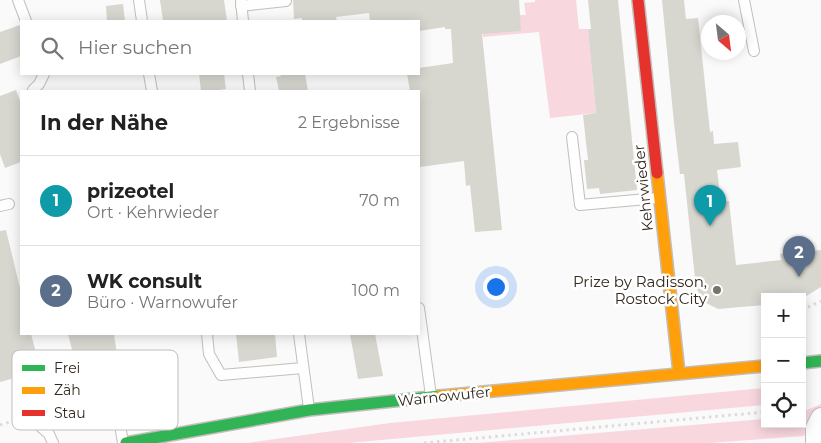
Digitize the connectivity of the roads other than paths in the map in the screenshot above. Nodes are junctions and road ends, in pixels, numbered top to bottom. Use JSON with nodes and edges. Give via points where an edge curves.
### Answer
{"nodes":[{"id":1,"x":18,"y":0,"type":"edge"},
{"id":2,"x":139,"y":0,"type":"edge"},
{"id":3,"x":638,"y":0,"type":"edge"},
{"id":4,"x":744,"y":0,"type":"edge"},
{"id":5,"x":286,"y":1,"type":"edge"},
{"id":6,"x":241,"y":3,"type":"edge"},
{"id":7,"x":26,"y":20,"type":"edge"},
{"id":8,"x":142,"y":20,"type":"edge"},
{"id":9,"x":243,"y":20,"type":"edge"},
{"id":10,"x":754,"y":51,"type":"dead end"},
{"id":11,"x":44,"y":75,"type":"edge"},
{"id":12,"x":149,"y":75,"type":"edge"},
{"id":13,"x":248,"y":75,"type":"edge"},
{"id":14,"x":33,"y":90,"type":"dead end"},
{"id":15,"x":152,"y":90,"type":"edge"},
{"id":16,"x":250,"y":90,"type":"edge"},
{"id":17,"x":572,"y":137,"type":"dead end"},
{"id":18,"x":659,"y":198,"type":"junction"},
{"id":19,"x":420,"y":315,"type":"edge"},
{"id":20,"x":207,"y":335,"type":"edge"},
{"id":21,"x":299,"y":335,"type":"edge"},
{"id":22,"x":821,"y":361,"type":"edge"},
{"id":23,"x":806,"y":363,"type":"edge"},
{"id":24,"x":761,"y":366,"type":"edge"},
{"id":25,"x":303,"y":368,"type":"junction"},
{"id":26,"x":679,"y":373,"type":"junction"},
{"id":27,"x":432,"y":397,"type":"junction"},
{"id":28,"x":309,"y":410,"type":"junction"},
{"id":29,"x":821,"y":418,"type":"edge"},
{"id":30,"x":44,"y":430,"type":"edge"},
{"id":31,"x":122,"y":430,"type":"edge"},
{"id":32,"x":53,"y":443,"type":"edge"},
{"id":33,"x":124,"y":443,"type":"edge"},
{"id":34,"x":816,"y":443,"type":"edge"}],
"edges":[{"from":1,"to":7,"type":"lane"},
{"from":2,"to":8,"type":"lane"},
{"from":3,"to":18,"type":"main road","name":"Kehrwieder"},
{"from":4,"to":10,"type":"lane"},
{"from":5,"to":6,"type":"lane"},
{"from":6,"to":9,"type":"lane"},
{"from":11,"to":14,"type":"lane"},
{"from":12,"to":15,"type":"lane"},
{"from":13,"to":16,"type":"lane"},
{"from":17,"to":18,"type":"lane","via":[[580,205]]},
{"from":18,"to":26,"type":"main road","name":"Kehrwieder"},
{"from":19,"to":27,"type":"lane"},
{"from":20,"to":25,"type":"lane","via":[[210,354],[221,375]]},
{"from":21,"to":25,"type":"lane"},
{"from":22,"to":23,"type":"main road"},
{"from":24,"to":26,"type":"main road","name":"Warnowufer"},
{"from":25,"to":28,"type":"lane"},
{"from":26,"to":27,"type":"main road","name":"Warnowufer"},
{"from":27,"to":28,"type":"main road","name":"Warnowufer"},
{"from":28,"to":33,"type":"main road","name":"Warnowufer"},
{"from":29,"to":34,"type":"street","via":[[816,428]]},
{"from":30,"to":32,"type":"lane"},
{"from":31,"to":33,"type":"lane"}]}
